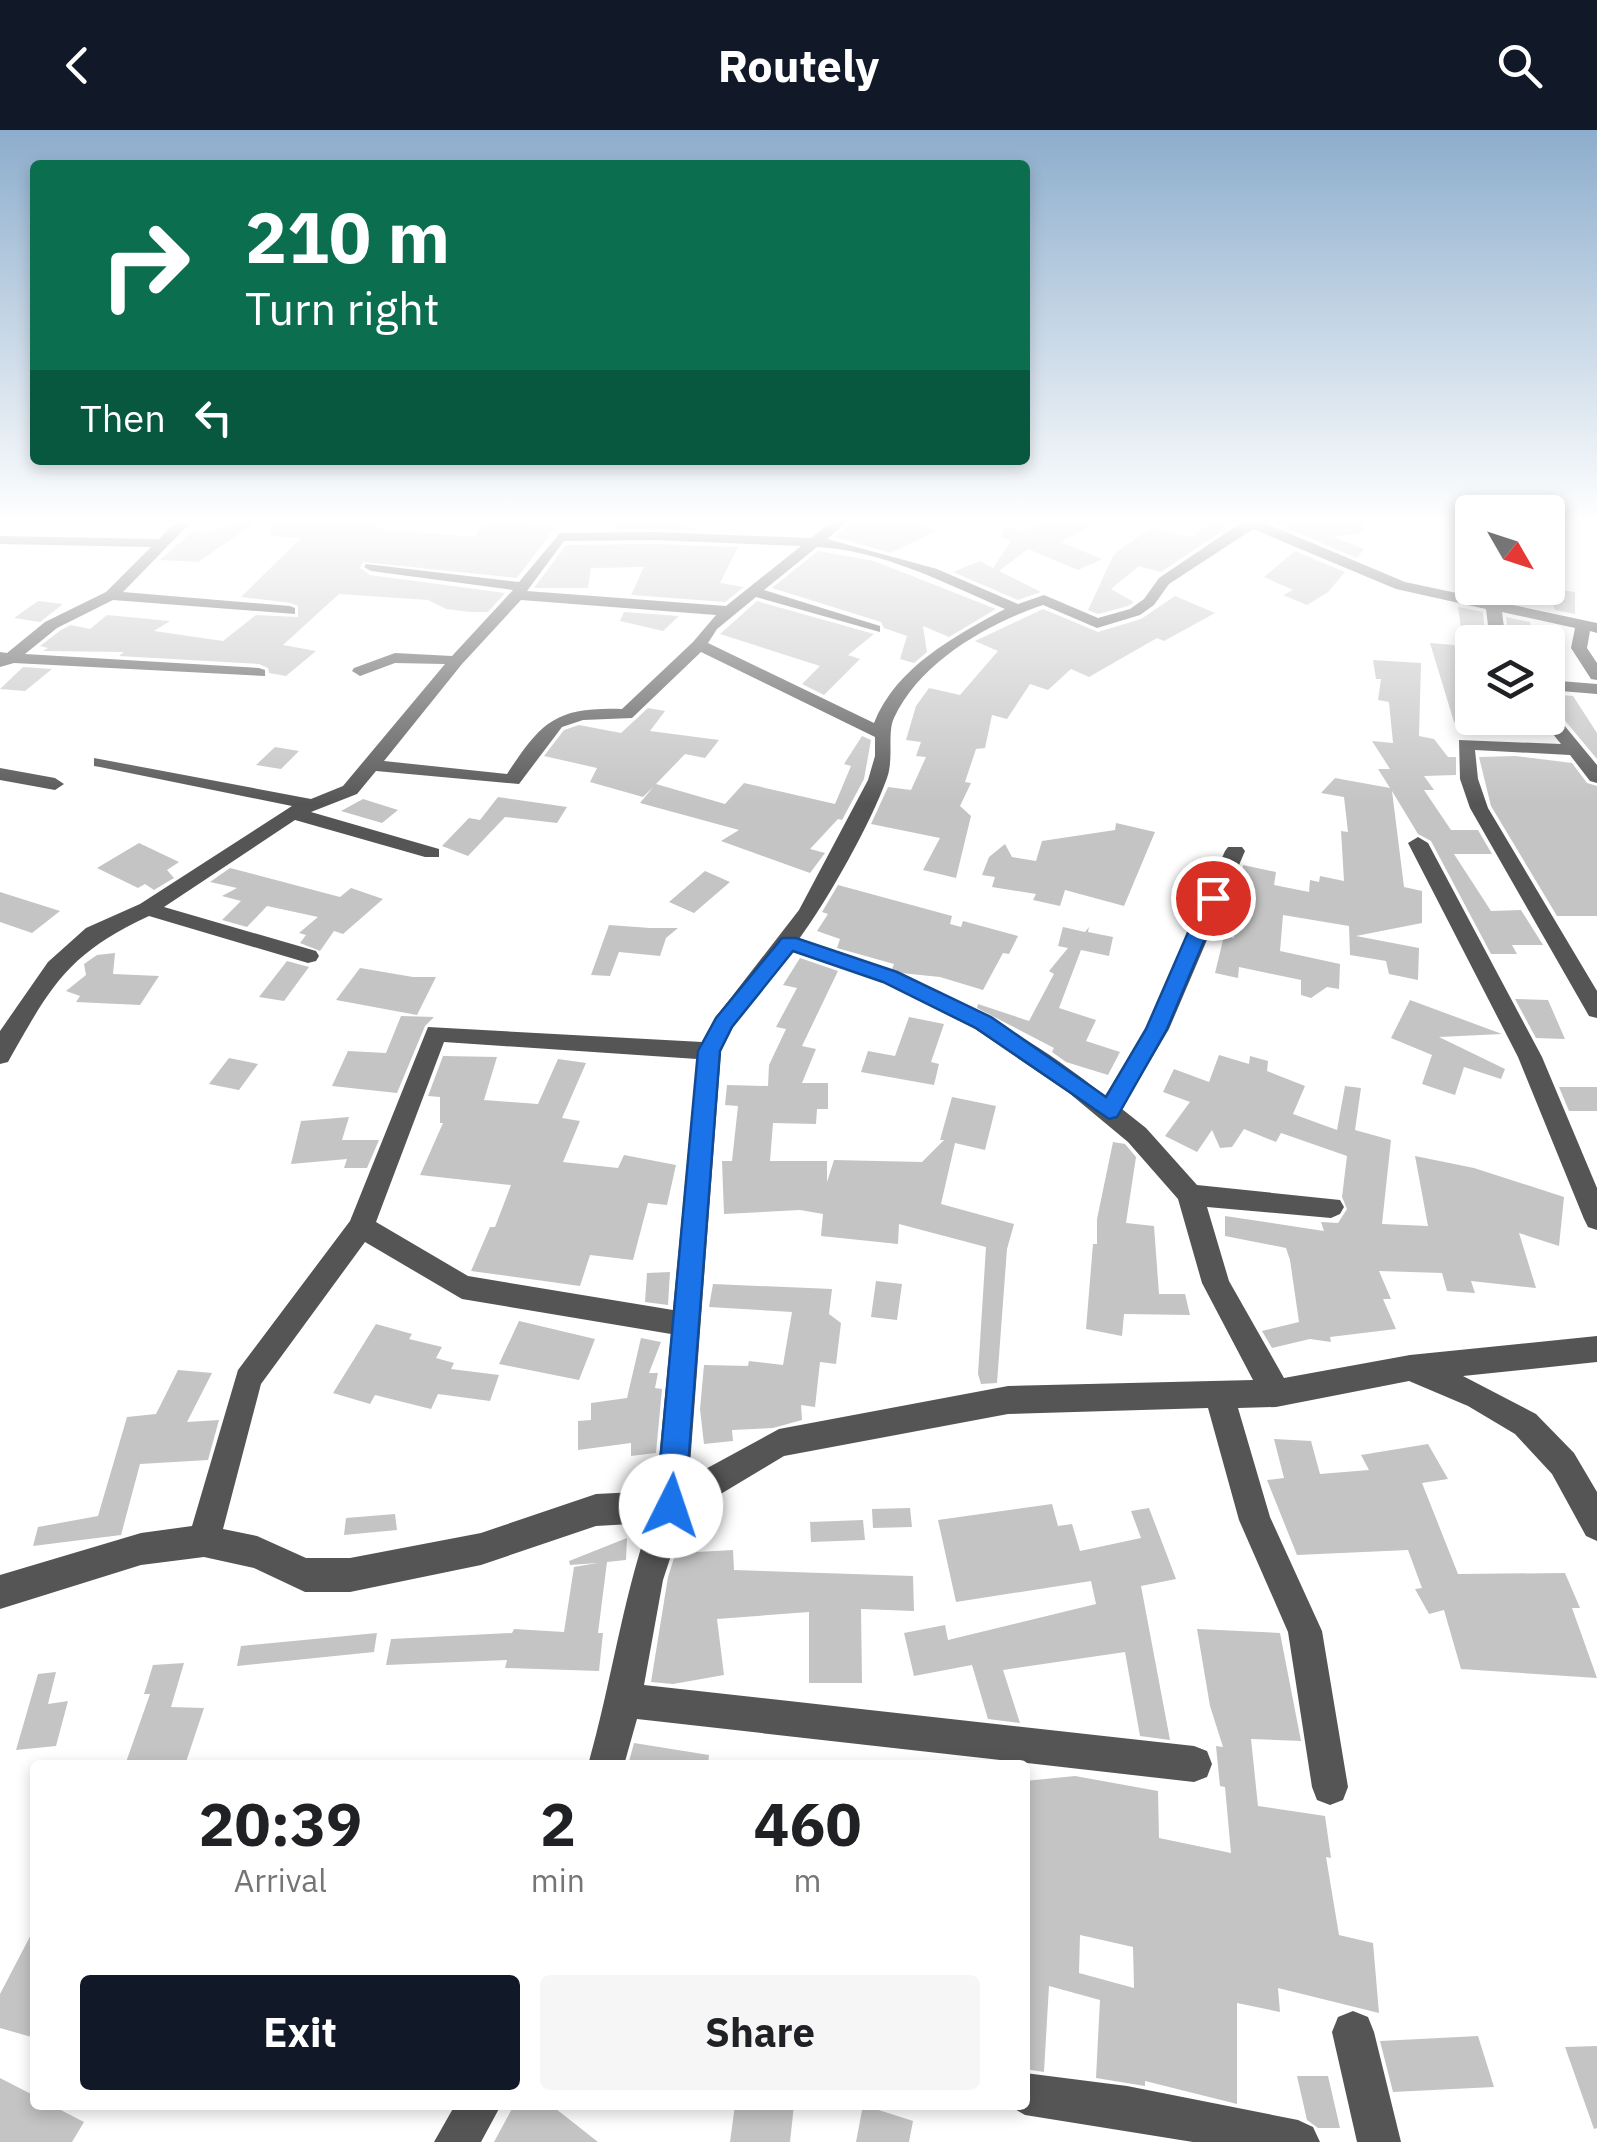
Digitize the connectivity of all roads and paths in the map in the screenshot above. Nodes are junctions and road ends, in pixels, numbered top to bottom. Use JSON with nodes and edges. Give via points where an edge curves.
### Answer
{"nodes":[{"id":1,"x":67,"y":616,"type":"edge"},
{"id":2,"x":497,"y":616,"type":"edge"},
{"id":3,"x":723,"y":616,"type":"edge"},
{"id":4,"x":831,"y":616,"type":"edge"},
{"id":5,"x":1003,"y":616,"type":"edge"},
{"id":6,"x":1084,"y":616,"type":"edge"},
{"id":7,"x":1120,"y":616,"type":"edge"},
{"id":8,"x":1531,"y":616,"type":"edge"},
{"id":9,"x":1590,"y":627,"type":"edge"},
{"id":10,"x":874,"y":629,"type":"dead end"},
{"id":11,"x":700,"y":645,"type":"junction"},
{"id":12,"x":3,"y":660,"type":"edge"},
{"id":13,"x":456,"y":661,"type":"junction"},
{"id":14,"x":360,"y":671,"type":"dead end"},
{"id":15,"x":259,"y":673,"type":"dead end"},
{"id":16,"x":1597,"y":675,"type":"edge"},
{"id":17,"x":1565,"y":686,"type":"edge"},
{"id":18,"x":1597,"y":689,"type":"edge"},
{"id":19,"x":883,"y":734,"type":"junction"},
{"id":20,"x":1564,"y":735,"type":"edge"},
{"id":21,"x":1571,"y":750,"type":"junction"},
{"id":22,"x":100,"y":762,"type":"dead end"},
{"id":23,"x":371,"y":765,"type":"junction"},
{"id":24,"x":0,"y":774,"type":"edge"},
{"id":25,"x":1597,"y":777,"type":"edge"},
{"id":26,"x":55,"y":784,"type":"dead end"},
{"id":27,"x":312,"y":805,"type":"junction"},
{"id":28,"x":292,"y":813,"type":"junction"},
{"id":29,"x":1418,"y":843,"type":"dead end"},
{"id":30,"x":1235,"y":851,"type":"dead end"},
{"id":31,"x":432,"y":853,"type":"dead end"},
{"id":32,"x":147,"y":909,"type":"junction"},
{"id":33,"x":789,"y":942,"type":"junction"},
{"id":34,"x":308,"y":956,"type":"dead end"},
{"id":35,"x":1594,"y":1000,"type":"edge"},
{"id":36,"x":2,"y":1048,"type":"edge"},
{"id":37,"x":709,"y":1051,"type":"junction"},
{"id":38,"x":1109,"y":1111,"type":"junction"},
{"id":39,"x":1190,"y":1195,"type":"junction"},
{"id":40,"x":1332,"y":1207,"type":"dead end"},
{"id":41,"x":1597,"y":1219,"type":"edge"},
{"id":42,"x":361,"y":1226,"type":"junction"},
{"id":43,"x":684,"y":1324,"type":"junction"},
{"id":44,"x":1597,"y":1349,"type":"edge"},
{"id":45,"x":1410,"y":1368,"type":"junction"},
{"id":46,"x":1276,"y":1393,"type":"junction"},
{"id":47,"x":1218,"y":1395,"type":"junction"},
{"id":48,"x":671,"y":1506,"type":"junction"},
{"id":49,"x":1597,"y":1525,"type":"edge"},
{"id":50,"x":204,"y":1541,"type":"junction"},
{"id":51,"x":0,"y":1592,"type":"edge"},
{"id":52,"x":624,"y":1700,"type":"junction"},
{"id":53,"x":607,"y":1760,"type":"edge"},
{"id":54,"x":1194,"y":1764,"type":"dead end"},
{"id":55,"x":1330,"y":1787,"type":"dead end"},
{"id":56,"x":1353,"y":2032,"type":"dead end"},
{"id":57,"x":1030,"y":2095,"type":"edge"},
{"id":58,"x":477,"y":2110,"type":"edge"},
{"id":59,"x":456,"y":2142,"type":"edge"},
{"id":60,"x":1298,"y":2142,"type":"edge"},
{"id":61,"x":1379,"y":2142,"type":"edge"}],
"edges":[{"from":1,"to":12,"type":"street"},
{"from":2,"to":13,"type":"street"},
{"from":3,"to":11,"type":"street"},
{"from":4,"to":10,"type":"street"},
{"from":5,"to":19,"type":"street","via":[[922,668],[883,720]]},
{"from":6,"to":7,"type":"street","via":[[1097,622]]},
{"from":8,"to":9,"type":"street"},
{"from":9,"to":16,"type":"street","via":[[1579,648]]},
{"from":11,"to":19,"type":"street"},
{"from":11,"to":23,"type":"street","via":[[626,714],[560,718],[512,780]]},
{"from":12,"to":15,"type":"street"},
{"from":13,"to":14,"type":"street","via":[[400,656]]},
{"from":13,"to":23,"type":"street"},
{"from":17,"to":18,"type":"street"},
{"from":19,"to":33,"type":"street","via":[[877,780]]},
{"from":20,"to":21,"type":"street"},
{"from":21,"to":25,"type":"street"},
{"from":21,"to":35,"type":"street","via":[[1465,744],[1479,808]]},
{"from":22,"to":27,"type":"street"},
{"from":23,"to":27,"type":"street","via":[[350,790]]},
{"from":24,"to":26,"type":"street"},
{"from":27,"to":28,"type":"street"},
{"from":28,"to":31,"type":"street"},
{"from":28,"to":32,"type":"street"},
{"from":29,"to":41,"type":"street","via":[[1530,1058]]},
{"from":30,"to":38,"type":"street","via":[[1149,1045]]},
{"from":32,"to":34,"type":"street"},
{"from":32,"to":36,"type":"street","via":[[94,933],[56,967]]},
{"from":33,"to":37,"type":"street"},
{"from":33,"to":38,"type":"street","via":[[890,977],[983,1022]]},
{"from":37,"to":42,"type":"street","via":[[436,1034]]},
{"from":37,"to":43,"type":"street"},
{"from":38,"to":39,"type":"street"},
{"from":39,"to":40,"type":"street"},
{"from":39,"to":46,"type":"street","via":[[1216,1284]]},
{"from":42,"to":43,"type":"street","via":[[462,1286]]},
{"from":42,"to":50,"type":"street","via":[[248,1379]]},
{"from":43,"to":48,"type":"street"},
{"from":44,"to":45,"type":"street"},
{"from":45,"to":46,"type":"street"},
{"from":45,"to":49,"type":"street","via":[[1485,1397],[1526,1422],[1556,1449]]},
{"from":46,"to":47,"type":"street"},
{"from":47,"to":48,"type":"street","via":[[1008,1400],[779,1443]]},
{"from":47,"to":55,"type":"street","via":[[1255,1520],[1305,1631]]},
{"from":48,"to":50,"type":"street","via":[[596,1510],[481,1549],[350,1575],[306,1575],[257,1552]]},
{"from":48,"to":52,"type":"street","via":[[646,1580]]},
{"from":50,"to":51,"type":"street","via":[[141,1549]]},
{"from":52,"to":53,"type":"street"},
{"from":52,"to":54,"type":"street"},
{"from":56,"to":61,"type":"street"},
{"from":57,"to":60,"type":"street"},
{"from":58,"to":59,"type":"street"}]}
